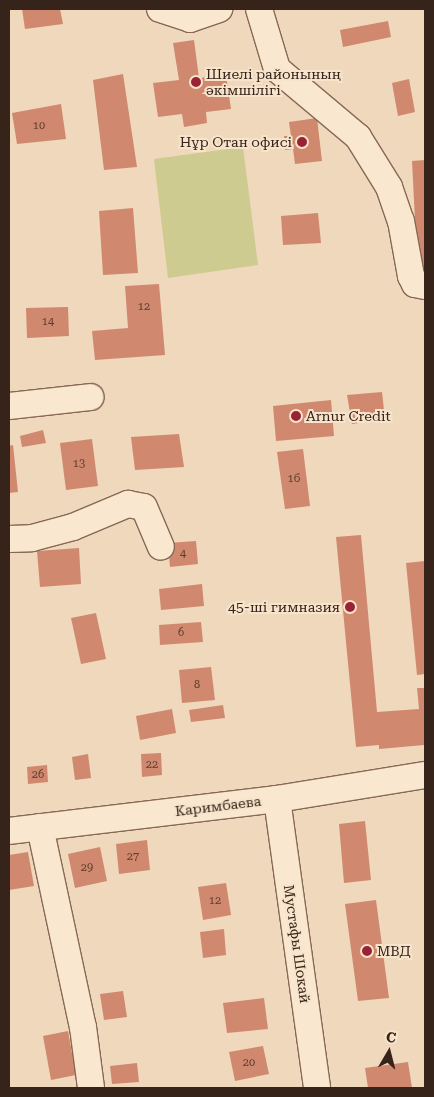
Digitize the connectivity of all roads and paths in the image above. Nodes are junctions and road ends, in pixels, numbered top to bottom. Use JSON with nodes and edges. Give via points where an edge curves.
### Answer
{"nodes":[{"id":1,"x":160,"y":9,"type":"edge"},
{"id":2,"x":219,"y":9,"type":"edge"},
{"id":3,"x":259,"y":9,"type":"edge"},
{"id":4,"x":425,"y":286,"type":"edge"},
{"id":5,"x":91,"y":398,"type":"dead end"},
{"id":6,"x":9,"y":406,"type":"edge"},
{"id":7,"x":9,"y":539,"type":"edge"},
{"id":8,"x":161,"y":547,"type":"dead end"},
{"id":9,"x":425,"y":774,"type":"edge"},
{"id":10,"x":277,"y":799,"type":"junction"},
{"id":11,"x":40,"y":827,"type":"junction"},
{"id":12,"x":9,"y":831,"type":"edge"},
{"id":13,"x":91,"y":1088,"type":"edge"},
{"id":14,"x":316,"y":1088,"type":"edge"}],
"edges":[{"from":1,"to":2,"type":"street","via":[[190,19]]},
{"from":3,"to":4,"type":"street","via":[[277,69],[358,136],[389,187],[401,221],[410,276],[416,284]]},
{"from":5,"to":6,"type":"street"},
{"from":7,"to":8,"type":"street","via":[[32,538],[73,527],[128,504],[144,507]]},
{"from":9,"to":10,"type":"street","name":"Каримбаева"},
{"from":10,"to":11,"type":"street","name":"Каримбаева"},
{"from":10,"to":14,"type":"street","name":"Мустафы Шокай"},
{"from":11,"to":12,"type":"street","name":"Каримбаева"},
{"from":11,"to":13,"type":"street","via":[[83,1026]]}]}
